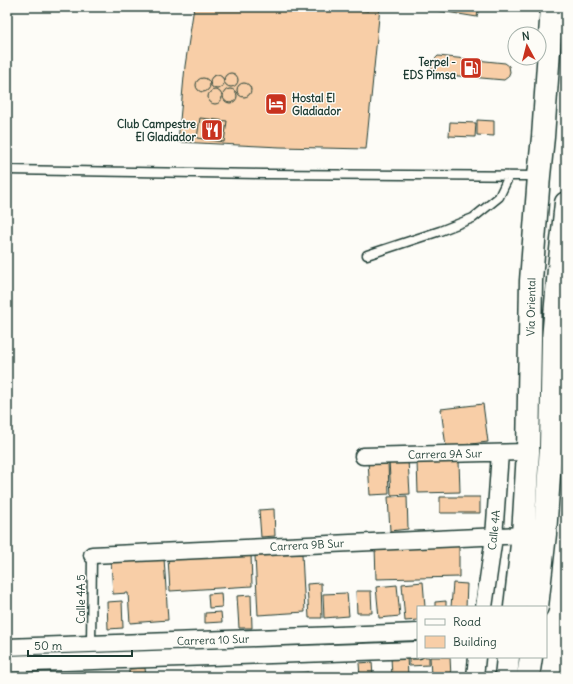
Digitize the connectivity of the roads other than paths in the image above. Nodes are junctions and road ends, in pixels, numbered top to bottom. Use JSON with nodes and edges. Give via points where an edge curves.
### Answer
{"nodes":[{"id":1,"x":552,"y":7,"type":"edge"},
{"id":2,"x":7,"y":170,"type":"edge"},
{"id":3,"x":509,"y":176,"type":"junction"},
{"id":4,"x":539,"y":176,"type":"junction"},
{"id":5,"x":566,"y":203,"type":"edge"},
{"id":6,"x":367,"y":254,"type":"dead end"},
{"id":7,"x":528,"y":452,"type":"junction"},
{"id":8,"x":500,"y":453,"type":"junction"},
{"id":9,"x":363,"y":456,"type":"dead end"},
{"id":10,"x":523,"y":535,"type":"junction"},
{"id":11,"x":494,"y":537,"type":"junction"},
{"id":12,"x":92,"y":555,"type":"joint"},
{"id":13,"x":484,"y":606,"type":"edge"},
{"id":14,"x":515,"y":606,"type":"edge"},
{"id":15,"x":537,"y":606,"type":"edge"},
{"id":16,"x":417,"y":632,"type":"edge"},
{"id":17,"x":279,"y":637,"type":"junction"},
{"id":18,"x":91,"y":644,"type":"junction"},
{"id":19,"x":7,"y":647,"type":"edge"},
{"id":20,"x":417,"y":650,"type":"edge"},
{"id":21,"x":280,"y":655,"type":"junction"},
{"id":22,"x":477,"y":658,"type":"edge"},
{"id":23,"x":508,"y":658,"type":"edge"},
{"id":24,"x":531,"y":658,"type":"edge"},
{"id":25,"x":7,"y":664,"type":"edge"},
{"id":26,"x":475,"y":677,"type":"edge"},
{"id":27,"x":506,"y":677,"type":"edge"},
{"id":28,"x":528,"y":677,"type":"edge"}],
"edges":[{"from":1,"to":4,"type":"highway","name":"Vía Oriental"},
{"from":2,"to":3,"type":"lane"},
{"from":3,"to":4,"type":"lane"},
{"from":3,"to":6,"type":"lane","via":[[499,196],[473,218]]},
{"from":4,"to":7,"type":"highway","name":"Vía Oriental","via":[[531,281]]},
{"from":5,"to":15,"type":"highway","via":[[554,340],[545,534]]},
{"from":7,"to":8,"type":"street","name":"Carrera 9A Sur"},
{"from":7,"to":10,"type":"highway","name":"Vía Oriental"},
{"from":8,"to":9,"type":"street","name":"Carrera 9A Sur"},
{"from":8,"to":11,"type":"street","name":"Calle 4A"},
{"from":10,"to":11,"type":"street","name":"Carrera 9B Sur"},
{"from":10,"to":14,"type":"highway","name":"Vía Oriental"},
{"from":11,"to":12,"type":"street","name":"Carrera 9B Sur"},
{"from":11,"to":13,"type":"street","name":"Calle 4A"},
{"from":12,"to":18,"type":"lane","name":"Calle 4A 5"},
{"from":16,"to":17,"type":"street","name":"Carrera 10 Sur"},
{"from":17,"to":18,"type":"street","name":"Carrera 10 Sur"},
{"from":17,"to":21,"type":"street"},
{"from":18,"to":19,"type":"street","name":"Carrera 10 Sur"},
{"from":20,"to":21,"type":"street","name":"Carrera 10 Sur"},
{"from":21,"to":25,"type":"street","name":"Carrera 10 Sur"},
{"from":22,"to":26,"type":"street"},
{"from":23,"to":27,"type":"highway"},
{"from":24,"to":28,"type":"highway"}]}
